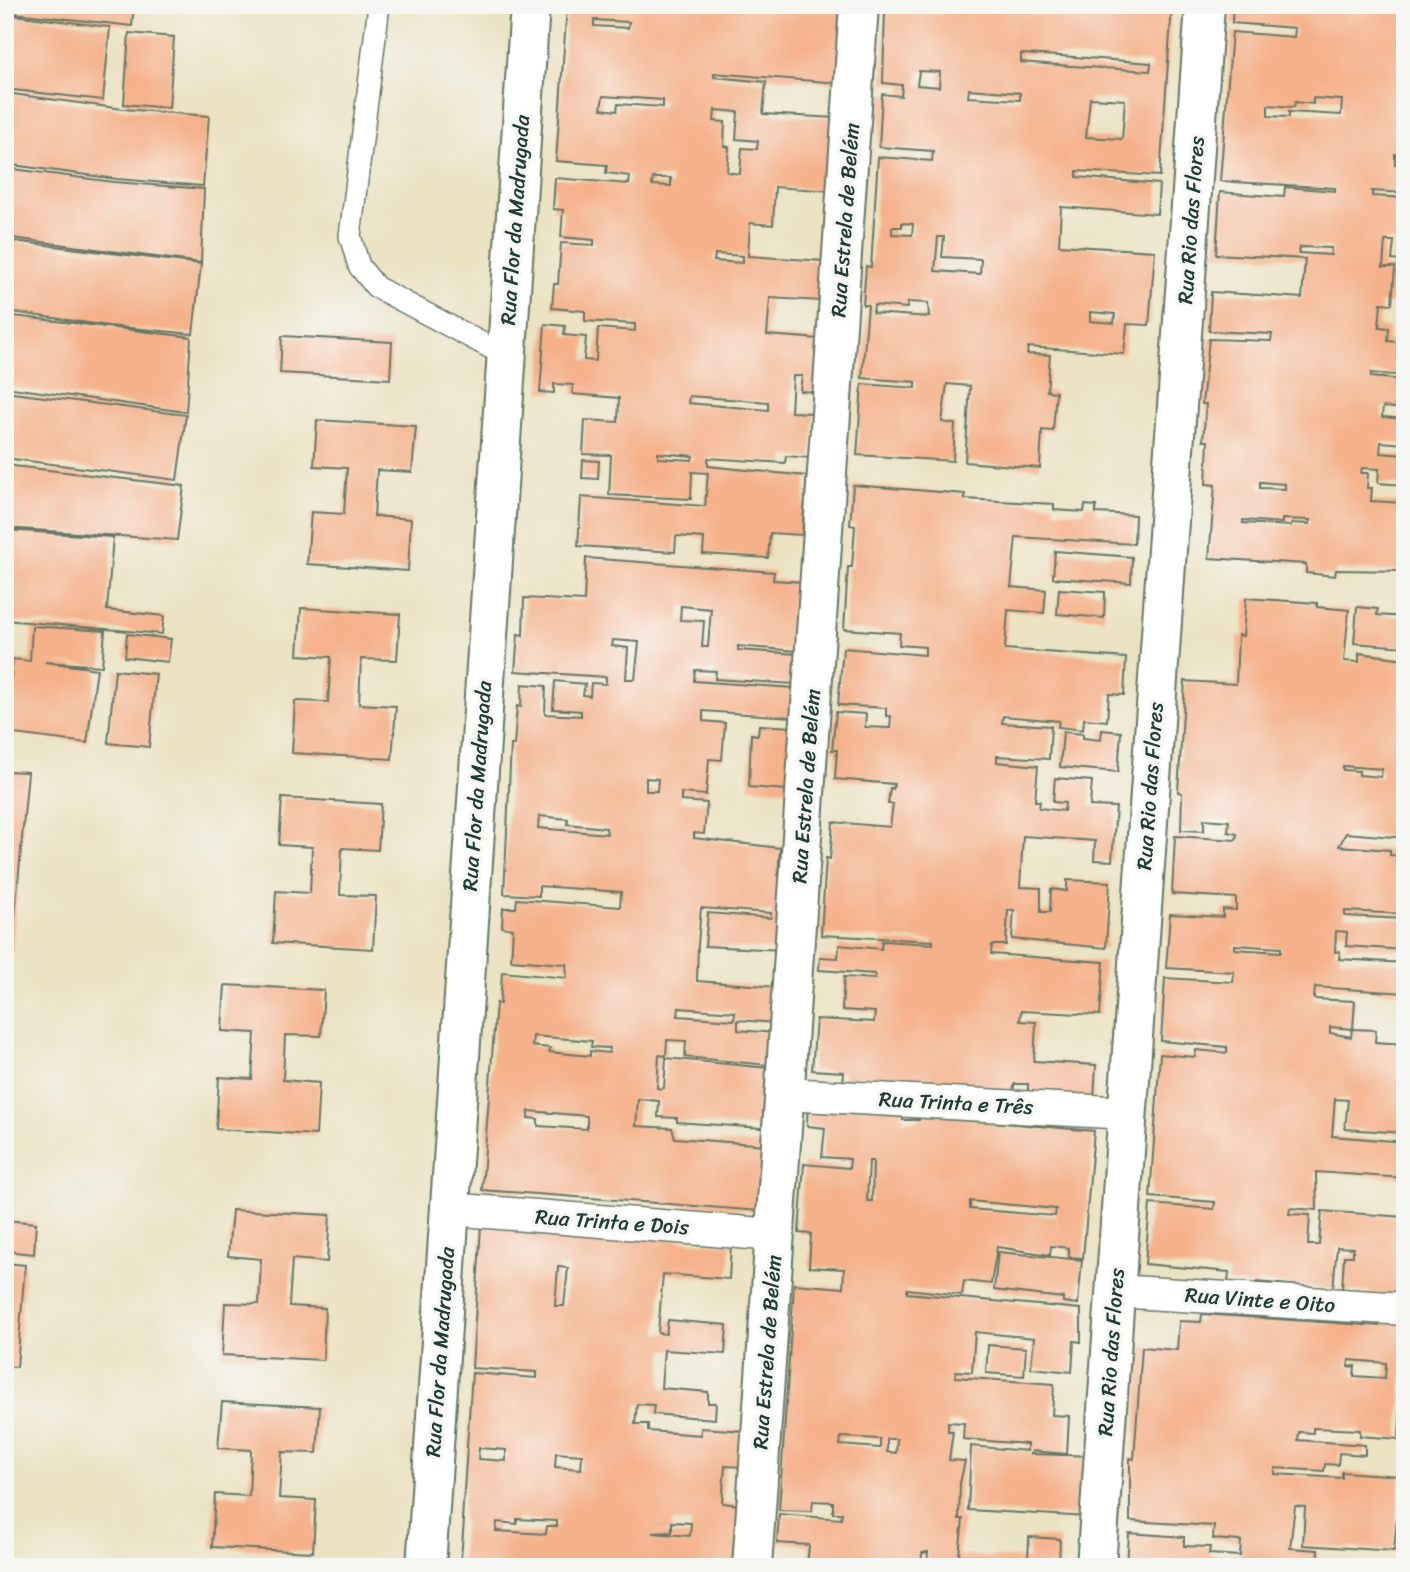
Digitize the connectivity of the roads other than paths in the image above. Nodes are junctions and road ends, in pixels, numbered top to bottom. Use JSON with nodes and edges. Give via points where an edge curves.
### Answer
{"nodes":[{"id":1,"x":379,"y":5,"type":"edge"},
{"id":2,"x":530,"y":5,"type":"edge"},
{"id":3,"x":859,"y":5,"type":"edge"},
{"id":4,"x":1205,"y":5,"type":"edge"},
{"id":5,"x":506,"y":356,"type":"junction"},
{"id":6,"x":785,"y":1094,"type":"junction"},
{"id":7,"x":1128,"y":1113,"type":"junction"},
{"id":8,"x":449,"y":1209,"type":"junction"},
{"id":9,"x":775,"y":1235,"type":"junction"},
{"id":10,"x":1115,"y":1291,"type":"junction"},
{"id":11,"x":1405,"y":1309,"type":"edge"},
{"id":12,"x":426,"y":1567,"type":"edge"},
{"id":13,"x":752,"y":1567,"type":"edge"},
{"id":14,"x":1096,"y":1567,"type":"edge"}],
"edges":[{"from":1,"to":5,"type":"lane","via":[[350,236],[359,265],[376,287]]},
{"from":2,"to":5,"type":"street","name":"Rua Flor da Madrugada"},
{"from":3,"to":6,"type":"street","name":"Rua Estrela de Belém"},
{"from":4,"to":7,"type":"street","name":"Rua Rio das Flores"},
{"from":5,"to":8,"type":"street","name":"Rua Flor da Madrugada"},
{"from":6,"to":7,"type":"street","name":"Rua Trinta e Três"},
{"from":6,"to":9,"type":"street","name":"Rua Estrela de Belém"},
{"from":7,"to":10,"type":"street","name":"Rua Rio das Flores"},
{"from":8,"to":9,"type":"street","name":"Rua Trinta e Dois"},
{"from":8,"to":12,"type":"street","name":"Rua Flor da Madrugada"},
{"from":9,"to":13,"type":"street","name":"Rua Estrela de Belém"},
{"from":10,"to":11,"type":"street","name":"Rua Vinte e Oito"},
{"from":10,"to":14,"type":"street","name":"Rua Rio das Flores"}]}
